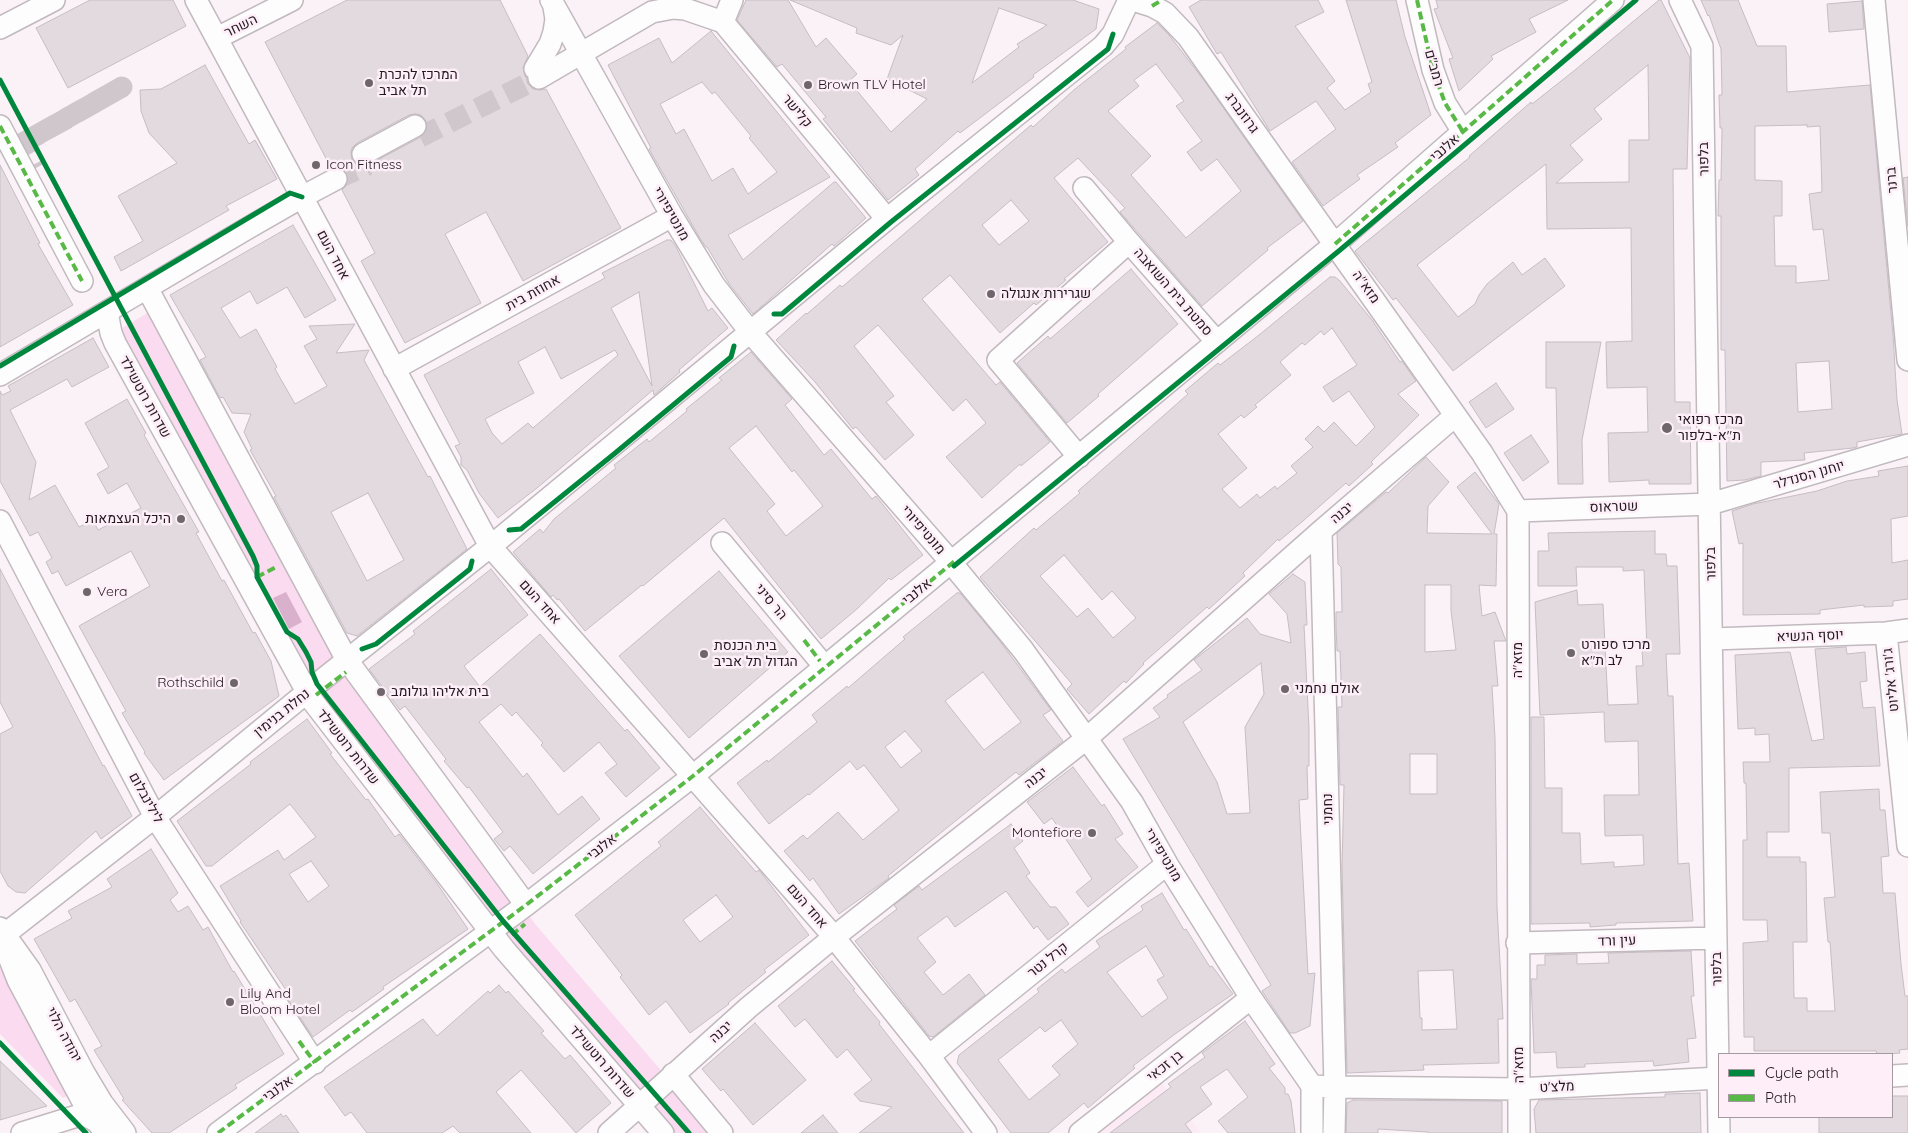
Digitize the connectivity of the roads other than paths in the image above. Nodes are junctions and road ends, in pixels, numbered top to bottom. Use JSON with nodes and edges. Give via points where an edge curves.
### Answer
{"nodes":[{"id":1,"x":54,"y":0,"type":"edge"},
{"id":2,"x":196,"y":0,"type":"edge"},
{"id":3,"x":292,"y":0,"type":"edge"},
{"id":4,"x":732,"y":0,"type":"edge"},
{"id":5,"x":1129,"y":0,"type":"edge"},
{"id":6,"x":1417,"y":0,"type":"edge"},
{"id":7,"x":1613,"y":0,"type":"edge"},
{"id":8,"x":1680,"y":0,"type":"edge"},
{"id":9,"x":1874,"y":0,"type":"edge"},
{"id":10,"x":552,"y":2,"type":"edge"},
{"id":11,"x":1149,"y":2,"type":"edge"},
{"id":12,"x":723,"y":22,"type":"junction"},
{"id":13,"x":0,"y":28,"type":"edge"},
{"id":14,"x":216,"y":38,"type":"junction"},
{"id":15,"x":582,"y":53,"type":"junction"},
{"id":16,"x":0,"y":126,"type":"edge"},
{"id":17,"x":418,"y":132,"type":"tunnel mouth"},
{"id":18,"x":1463,"y":132,"type":"junction"},
{"id":19,"x":366,"y":159,"type":"tunnel mouth"},
{"id":20,"x":334,"y":175,"type":"tunnel mouth"},
{"id":21,"x":1084,"y":188,"type":"dead end"},
{"id":22,"x":302,"y":197,"type":"junction"},
{"id":23,"x":672,"y":216,"type":"junction"},
{"id":24,"x":887,"y":219,"type":"junction"},
{"id":25,"x":1130,"y":242,"type":"junction"},
{"id":26,"x":1335,"y":244,"type":"junction"},
{"id":27,"x":82,"y":281,"type":"dead end"},
{"id":28,"x":147,"y":288,"type":"junction"},
{"id":29,"x":107,"y":312,"type":"junction"},
{"id":30,"x":751,"y":333,"type":"junction"},
{"id":31,"x":1217,"y":342,"type":"junction"},
{"id":32,"x":1908,"y":360,"type":"edge"},
{"id":33,"x":394,"y":369,"type":"junction"},
{"id":34,"x":0,"y":375,"type":"edge"},
{"id":35,"x":1457,"y":418,"type":"junction"},
{"id":36,"x":1908,"y":446,"type":"edge"},
{"id":37,"x":1079,"y":457,"type":"junction"},
{"id":38,"x":1710,"y":504,"type":"junction"},
{"id":39,"x":1518,"y":511,"type":"junction"},
{"id":40,"x":0,"y":521,"type":"edge"},
{"id":41,"x":1321,"y":531,"type":"junction"},
{"id":42,"x":722,"y":543,"type":"dead end"},
{"id":43,"x":490,"y":546,"type":"junction"},
{"id":44,"x":951,"y":563,"type":"junction"},
{"id":45,"x":1908,"y":630,"type":"edge"},
{"id":46,"x":1886,"y":633,"type":"junction"},
{"id":47,"x":1712,"y":639,"type":"junction"},
{"id":48,"x":347,"y":660,"type":"junction"},
{"id":49,"x":820,"y":661,"type":"dead end"},
{"id":50,"x":308,"y":692,"type":"junction"},
{"id":51,"x":1086,"y":739,"type":"junction"},
{"id":52,"x":693,"y":776,"type":"junction"},
{"id":53,"x":155,"y":816,"type":"junction"},
{"id":54,"x":1908,"y":846,"type":"edge"},
{"id":55,"x":1167,"y":864,"type":"junction"},
{"id":56,"x":526,"y":905,"type":"junction"},
{"id":57,"x":491,"y":931,"type":"junction"},
{"id":58,"x":1,"y":934,"type":"edge"},
{"id":59,"x":834,"y":937,"type":"junction"},
{"id":60,"x":1716,"y":938,"type":"junction"},
{"id":61,"x":1517,"y":943,"type":"junction"},
{"id":62,"x":1251,"y":998,"type":"junction"},
{"id":63,"x":1718,"y":1053,"type":"edge"},
{"id":64,"x":929,"y":1056,"type":"junction"},
{"id":65,"x":314,"y":1063,"type":"junction"},
{"id":66,"x":673,"y":1074,"type":"junction"},
{"id":67,"x":1893,"y":1076,"type":"edge"},
{"id":68,"x":1908,"y":1076,"type":"edge"},
{"id":69,"x":1718,"y":1078,"type":"edge"},
{"id":70,"x":1312,"y":1086,"type":"junction"},
{"id":71,"x":1335,"y":1087,"type":"junction"},
{"id":72,"x":1519,"y":1089,"type":"junction"},
{"id":73,"x":640,"y":1104,"type":"junction"},
{"id":74,"x":1719,"y":1118,"type":"edge"},
{"id":75,"x":100,"y":1126,"type":"edge"},
{"id":76,"x":22,"y":1133,"type":"edge"},
{"id":77,"x":125,"y":1133,"type":"edge"},
{"id":78,"x":218,"y":1133,"type":"edge"},
{"id":79,"x":609,"y":1133,"type":"edge"},
{"id":80,"x":664,"y":1133,"type":"edge"},
{"id":81,"x":722,"y":1133,"type":"edge"},
{"id":82,"x":986,"y":1133,"type":"edge"},
{"id":83,"x":1080,"y":1133,"type":"edge"},
{"id":84,"x":1312,"y":1133,"type":"edge"},
{"id":85,"x":1334,"y":1133,"type":"edge"},
{"id":86,"x":1519,"y":1133,"type":"edge"},
{"id":87,"x":1719,"y":1133,"type":"edge"}],
"edges":[{"from":1,"to":13,"type":"street"},
{"from":2,"to":14,"type":"street","name":"אחד העם"},
{"from":3,"to":14,"type":"street","name":"השחר"},
{"from":4,"to":12,"type":"street"},
{"from":5,"to":24,"type":"street","name":"נחלת בנימין","via":[[1113,34],[1103,46]]},
{"from":6,"to":18,"type":"street","name":"רמב\"ם","via":[[1433,70],[1445,104]]},
{"from":7,"to":18,"type":"street","name":"אלנבי"},
{"from":8,"to":38,"type":"street","name":"בלפור","via":[[1702,46]]},
{"from":9,"to":32,"type":"street","name":"ברנר"},
{"from":10,"to":15,"type":"street","name":"מונטיפיורי"},
{"from":10,"to":15,"type":"street","via":[[556,19],[554,32],[537,73]]},
{"from":11,"to":26,"type":"street","name":"גרוזנברג","via":[[1170,17],[1188,37]]},
{"from":12,"to":15,"type":"street","via":[[685,9],[662,9],[642,17]]},
{"from":12,"to":24,"type":"street","name":"קלישר"},
{"from":14,"to":22,"type":"street","name":"אחד העם"},
{"from":15,"to":23,"type":"street","name":"מונטיפיורי"},
{"from":16,"to":27,"type":"street"},
{"from":17,"to":19,"type":"street"},
{"from":18,"to":26,"type":"street","name":"אלנבי"},
{"from":20,"to":22,"type":"street","via":[[312,185]]},
{"from":21,"to":25,"type":"street","name":"סמטת בית השואבה"},
{"from":22,"to":28,"type":"street"},
{"from":22,"to":33,"type":"street","name":"אחד העם"},
{"from":23,"to":30,"type":"street","name":"מונטיפיורי","via":[[714,284]]},
{"from":23,"to":33,"type":"street","name":"אחוזת בית"},
{"from":24,"to":30,"type":"street","name":"נחלת בנימין"},
{"from":25,"to":31,"type":"street","name":"סמטת בית השואבה"},
{"from":25,"to":37,"type":"street","name":"סמטת בית השואבה","via":[[998,360]]},
{"from":26,"to":31,"type":"street","name":"אלנבי"},
{"from":26,"to":35,"type":"street","name":"מזא\"ה"},
{"from":28,"to":29,"type":"street"},
{"from":28,"to":48,"type":"street"},
{"from":29,"to":34,"type":"street"},
{"from":29,"to":50,"type":"street","name":"שדרות רוטשילד","via":[[115,343]]},
{"from":30,"to":43,"type":"street","name":"נחלת בנימין"},
{"from":30,"to":44,"type":"street","name":"מונטיפיורי"},
{"from":31,"to":37,"type":"street","name":"אלנבי"},
{"from":33,"to":43,"type":"street","name":"אחד העם"},
{"from":35,"to":39,"type":"street","name":"מזא\"ה"},
{"from":35,"to":41,"type":"street","name":"יבנה","via":[[1449,421]]},
{"from":36,"to":38,"type":"street","name":"יוחנן הסנדלר"},
{"from":37,"to":44,"type":"street","name":"אלנבי"},
{"from":38,"to":39,"type":"street","name":"שטראוס"},
{"from":38,"to":47,"type":"street","name":"בלפור"},
{"from":39,"to":61,"type":"street","name":"מזא\"ה"},
{"from":40,"to":53,"type":"street","name":"לילינבלום"},
{"from":41,"to":51,"type":"street","name":"יבנה"},
{"from":41,"to":71,"type":"street","name":"נחמני"},
{"from":42,"to":49,"type":"street","name":"הר סיני"},
{"from":43,"to":48,"type":"street","name":"נחלת בנימין"},
{"from":43,"to":52,"type":"street","name":"אחד העם"},
{"from":44,"to":51,"type":"street","name":"מונטיפיורי","via":[[1023,650]]},
{"from":44,"to":52,"type":"street","name":"אלנבי"},
{"from":45,"to":46,"type":"street","name":"יוסף הנשיא"},
{"from":46,"to":47,"type":"street","name":"יוסף הנשיא"},
{"from":46,"to":54,"type":"street","name":"ג'ורג' אליוט"},
{"from":47,"to":60,"type":"street","name":"בלפור"},
{"from":48,"to":50,"type":"street","name":"נחלת בנימין"},
{"from":48,"to":56,"type":"street"},
{"from":50,"to":53,"type":"street","name":"נחלת בנימין"},
{"from":50,"to":57,"type":"street","name":"שדרות רוטשילד"},
{"from":51,"to":55,"type":"street","name":"מונטיפיורי","via":[[1132,802]]},
{"from":51,"to":59,"type":"street","name":"יבנה"},
{"from":52,"to":56,"type":"street","name":"אלנבי"},
{"from":52,"to":59,"type":"street","name":"אחד העם"},
{"from":53,"to":58,"type":"street","name":"נחלת בנימין"},
{"from":53,"to":65,"type":"street","name":"לילינבלום"},
{"from":55,"to":62,"type":"street","name":"מונטיפיורי"},
{"from":55,"to":64,"type":"street","name":"קרל נטר"},
{"from":56,"to":57,"type":"street","name":"אלנבי"},
{"from":57,"to":65,"type":"street","name":"אלנבי"},
{"from":57,"to":73,"type":"street","name":"שדרות רוטשילד"},
{"from":58,"to":75,"type":"street","name":"יהודה הלוי","via":[[18,980],[74,1085]]},
{"from":58,"to":77,"type":"street","name":"יהודה הלוי","via":[[23,958],[84,1074]]},
{"from":59,"to":64,"type":"street","name":"אחד העם"},
{"from":59,"to":66,"type":"street","name":"יבנה"},
{"from":60,"to":61,"type":"street","name":"עין ורד"},
{"from":60,"to":63,"type":"street","name":"בלפור"},
{"from":61,"to":72,"type":"street","name":"מזא\"ה"},
{"from":62,"to":70,"type":"street","name":"מונטיפיורי"},
{"from":62,"to":83,"type":"street","name":"בן זכאי"},
{"from":64,"to":82,"type":"street","name":"אחד העם"},
{"from":65,"to":78,"type":"street","name":"אלנבי"},
{"from":66,"to":73,"type":"street","name":"יבנה"},
{"from":66,"to":81,"type":"street"},
{"from":67,"to":68,"type":"street"},
{"from":69,"to":72,"type":"street","name":"מלצ'ט"},
{"from":70,"to":71,"type":"street","name":"מלצ'ט"},
{"from":70,"to":84,"type":"street"},
{"from":71,"to":72,"type":"street","name":"מלצ'ט"},
{"from":71,"to":85,"type":"street","name":"נחמני"},
{"from":72,"to":86,"type":"street","name":"מזא\"ה"},
{"from":73,"to":79,"type":"street","name":"יבנה"},
{"from":73,"to":80,"type":"street","name":"שדרות רוטשילד"},
{"from":74,"to":87,"type":"street","name":"בלפור"},
{"from":75,"to":76,"type":"street","via":[[85,1115]]}]}
